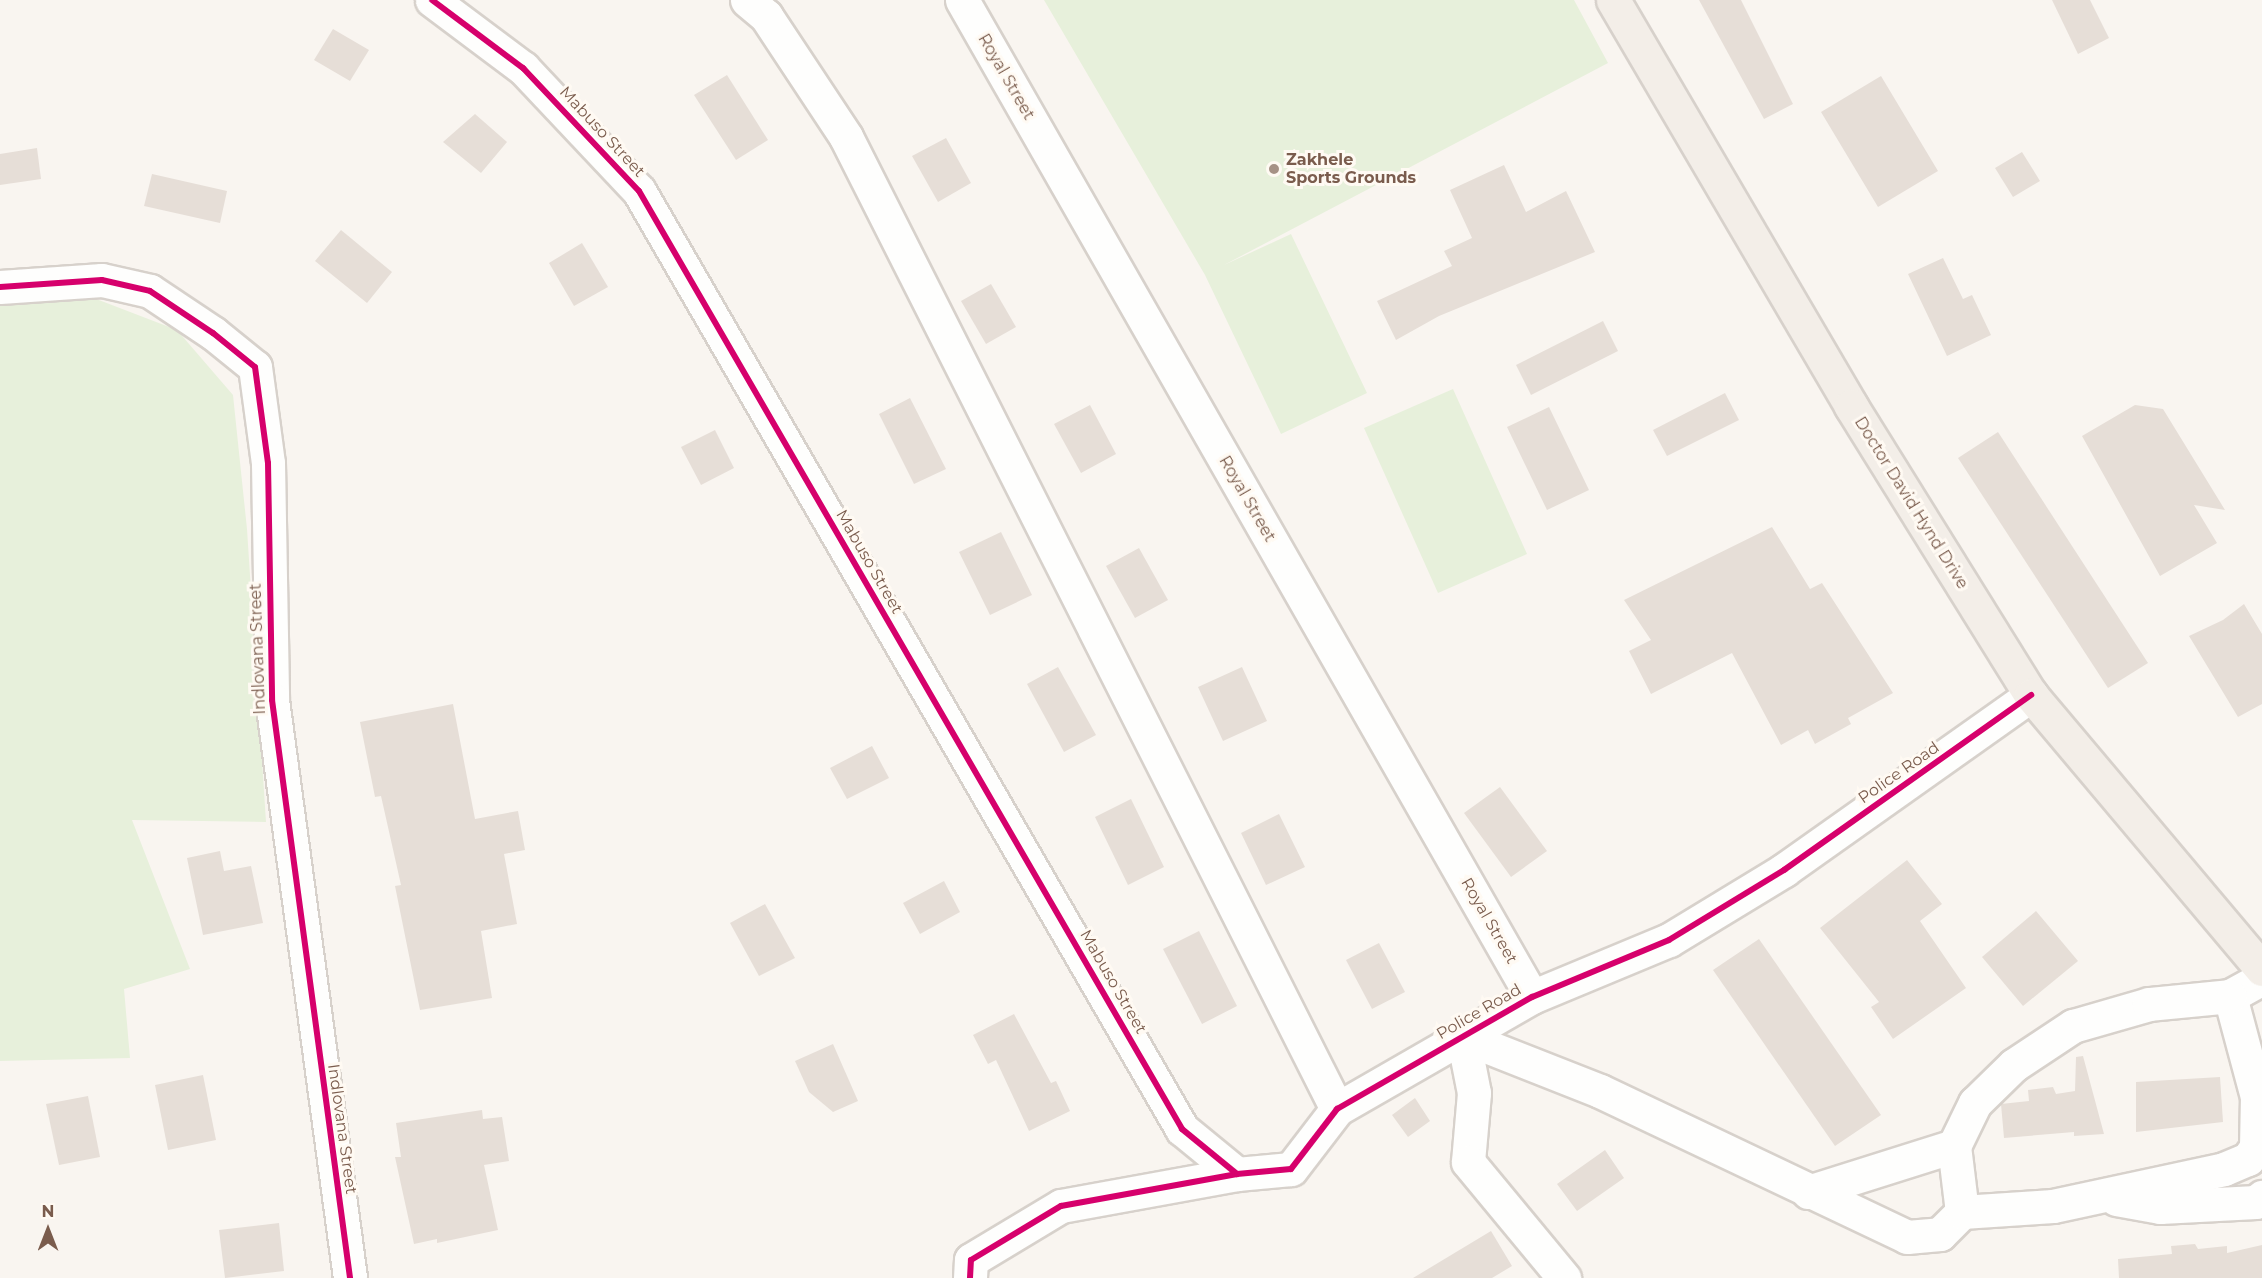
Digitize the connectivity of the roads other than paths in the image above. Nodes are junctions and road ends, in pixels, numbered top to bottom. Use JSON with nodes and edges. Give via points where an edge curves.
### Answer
{"nodes":[{"id":1,"x":432,"y":0,"type":"edge"},
{"id":2,"x":747,"y":0,"type":"edge"},
{"id":3,"x":962,"y":0,"type":"edge"},
{"id":4,"x":1613,"y":0,"type":"edge"},
{"id":5,"x":0,"y":287,"type":"edge"},
{"id":6,"x":2031,"y":695,"type":"junction"},
{"id":7,"x":2262,"y":969,"type":"edge"},
{"id":8,"x":2262,"y":978,"type":"edge"},
{"id":9,"x":2230,"y":996,"type":"junction"},
{"id":10,"x":1532,"y":997,"type":"junction"},
{"id":11,"x":1463,"y":1037,"type":"junction"},
{"id":12,"x":1337,"y":1109,"type":"junction"},
{"id":13,"x":1954,"y":1146,"type":"junction"},
{"id":14,"x":2259,"y":1149,"type":"edge"},
{"id":15,"x":1238,"y":1174,"type":"junction"},
{"id":16,"x":1808,"y":1192,"type":"junction"},
{"id":17,"x":2262,"y":1197,"type":"edge"},
{"id":18,"x":2082,"y":1199,"type":"junction"},
{"id":19,"x":1962,"y":1212,"type":"junction"},
{"id":20,"x":350,"y":1278,"type":"edge"},
{"id":21,"x":970,"y":1278,"type":"edge"},
{"id":22,"x":1564,"y":1278,"type":"edge"}],
"edges":[{"from":1,"to":15,"type":"street","name":"Mabuso Street","via":[[523,68],[639,191],[1182,1129]]},
{"from":2,"to":12,"type":"street","via":[[766,15],[846,137]]},
{"from":3,"to":10,"type":"street","name":"Royal Street"},
{"from":4,"to":6,"type":"main road","name":"Doctor David Hynd Drive","via":[[1851,406]]},
{"from":5,"to":20,"type":"street","name":"Indlovana Street","via":[[102,280],[150,291],[255,367],[268,463],[272,700]]},
{"from":6,"to":7,"type":"main road","name":"Doctor David Hynd Drive"},
{"from":6,"to":10,"type":"street","name":"Police Road","via":[[1784,870],[1669,940]]},
{"from":8,"to":9,"type":"street"},
{"from":9,"to":13,"type":"street","via":[[2149,1004],[2073,1026],[2014,1065],[1975,1103]]},
{"from":9,"to":14,"type":"street","via":[[2257,1097]]},
{"from":10,"to":11,"type":"street","name":"Police Road"},
{"from":11,"to":12,"type":"street","name":"Police Road"},
{"from":11,"to":16,"type":"street","via":[[1600,1091]]},
{"from":11,"to":22,"type":"street","name":"Police Road","via":[[1474,1093],[1468,1162]]},
{"from":12,"to":15,"type":"street","name":"Police Road","via":[[1291,1169]]},
{"from":13,"to":16,"type":"street"},
{"from":13,"to":19,"type":"street"},
{"from":14,"to":18,"type":"street","via":[[2248,1159],[2224,1169]]},
{"from":15,"to":21,"type":"street","name":"Police Road","via":[[1061,1206],[971,1260]]},
{"from":16,"to":19,"type":"street","via":[[1907,1237],[1940,1234]]},
{"from":17,"to":18,"type":"street","via":[[2256,1202],[2160,1207],[2132,1198]]},
{"from":18,"to":19,"type":"street","via":[[2053,1206]]}]}
